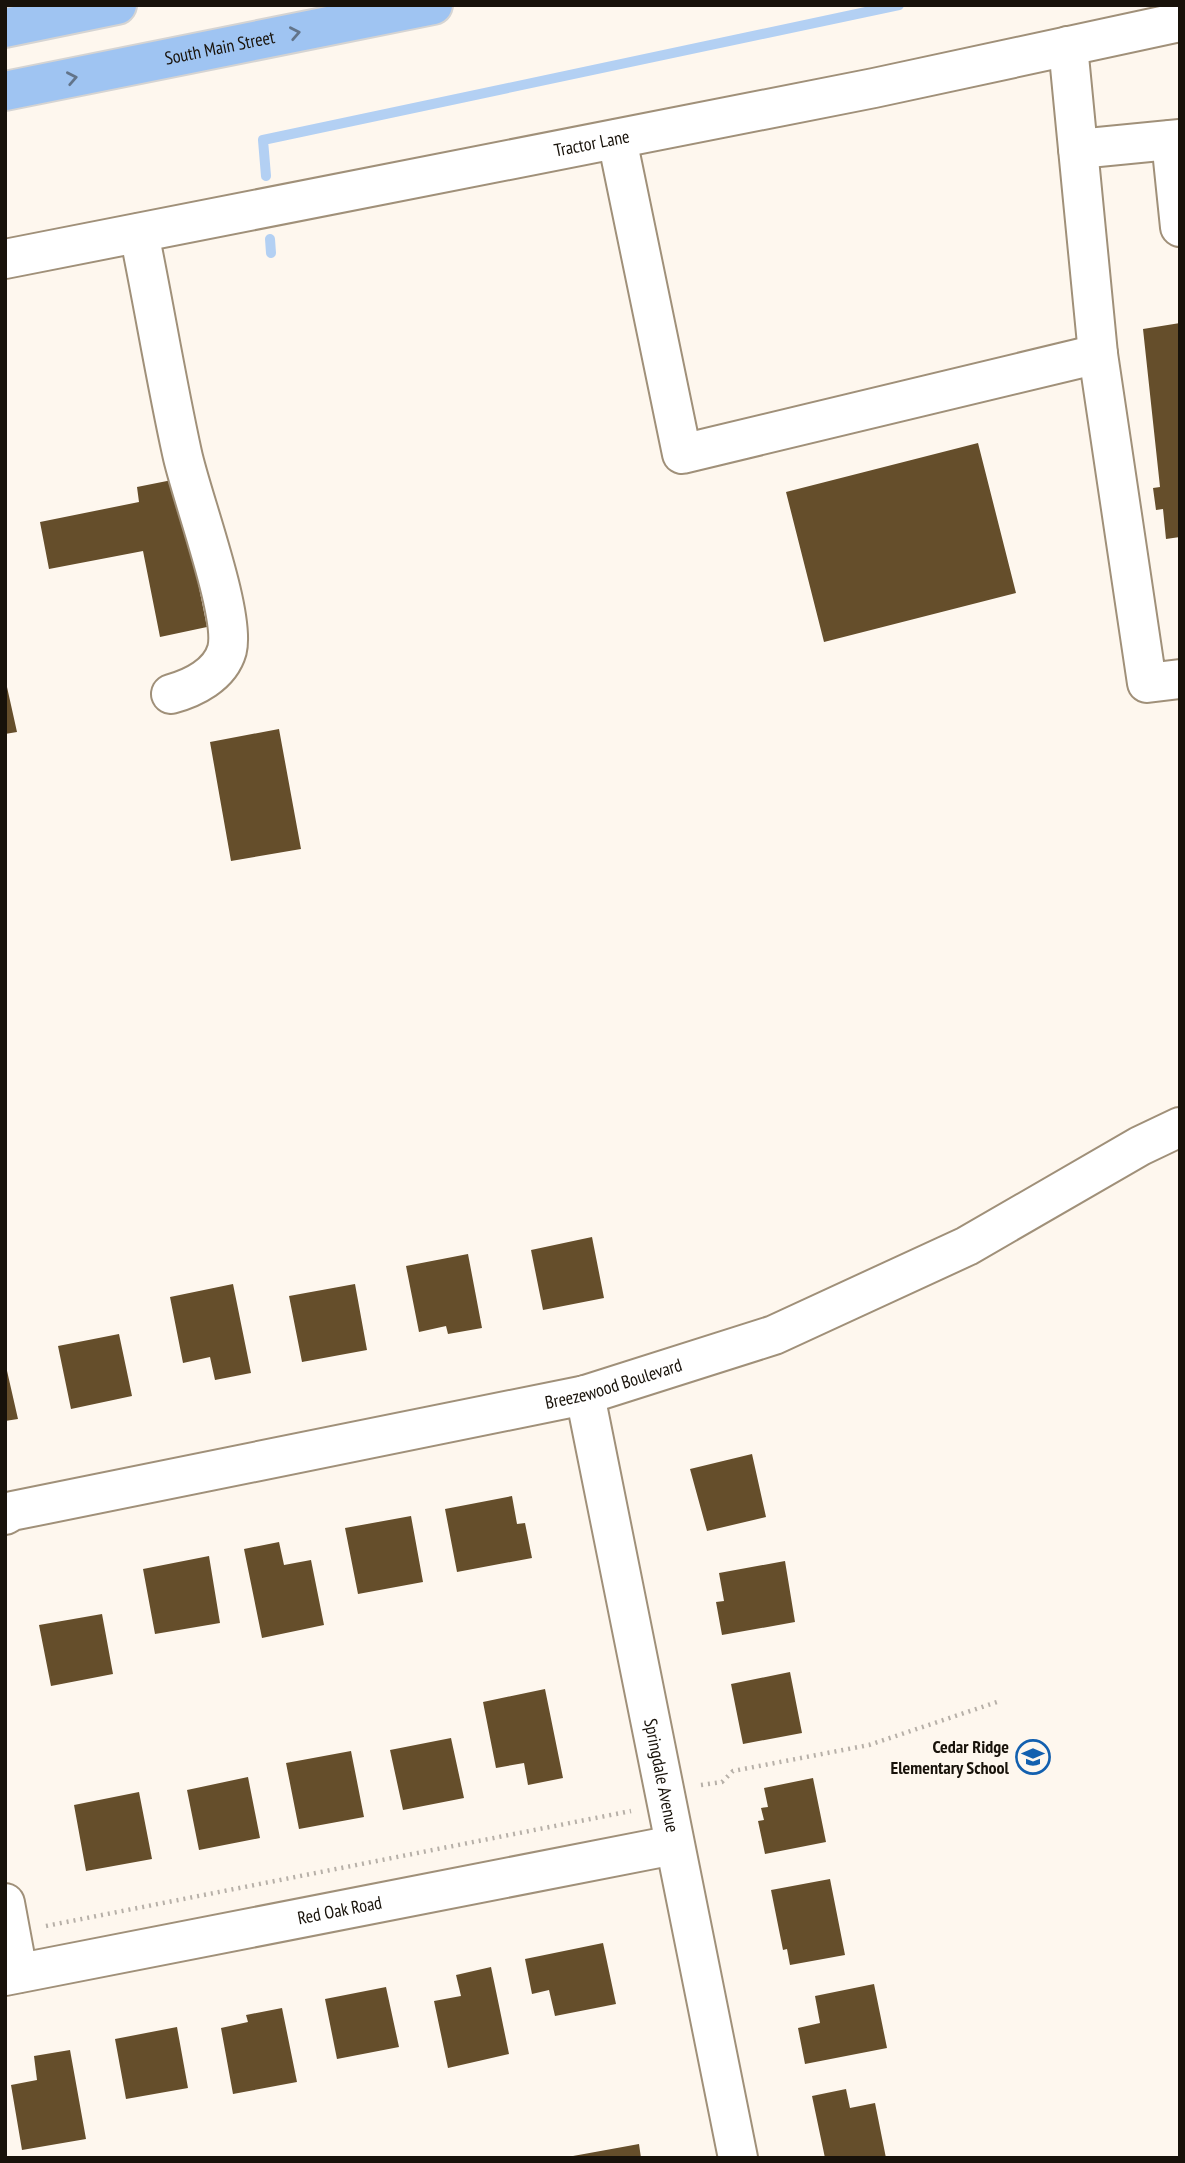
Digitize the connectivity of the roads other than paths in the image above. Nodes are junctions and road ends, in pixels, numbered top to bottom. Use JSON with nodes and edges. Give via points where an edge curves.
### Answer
{"nodes":[{"id":1,"x":117,"y":5,"type":"edge"},
{"id":2,"x":433,"y":5,"type":"edge"},
{"id":3,"x":1180,"y":22,"type":"edge"},
{"id":4,"x":5,"y":27,"type":"edge"},
{"id":5,"x":1068,"y":46,"type":"junction"},
{"id":6,"x":5,"y":91,"type":"edge"},
{"id":7,"x":617,"y":139,"type":"junction"},
{"id":8,"x":1175,"y":139,"type":"edge"},
{"id":9,"x":1078,"y":149,"type":"junction"},
{"id":10,"x":1180,"y":228,"type":"edge"},
{"id":11,"x":139,"y":233,"type":"junction"},
{"id":12,"x":5,"y":258,"type":"edge"},
{"id":13,"x":1098,"y":354,"type":"junction"},
{"id":14,"x":1180,"y":679,"type":"edge"},
{"id":15,"x":171,"y":694,"type":"dead end"},
{"id":16,"x":1180,"y":1127,"type":"edge"},
{"id":17,"x":585,"y":1395,"type":"junction"},
{"id":18,"x":5,"y":1515,"type":"edge"},
{"id":19,"x":674,"y":1845,"type":"junction"},
{"id":20,"x":8,"y":1918,"type":"edge"},
{"id":21,"x":12,"y":1975,"type":"edge"},
{"id":22,"x":738,"y":2158,"type":"edge"}],
"edges":[{"from":1,"to":4,"type":"highway"},
{"from":6,"to":2,"type":"highway","name":"South Main Street","one_way":true},
{"from":3,"to":5,"type":"street","name":"Tractor Lane"},
{"from":5,"to":7,"type":"street","name":"Tractor Lane"},
{"from":5,"to":9,"type":"street"},
{"from":7,"to":11,"type":"street","name":"Tractor Lane"},
{"from":7,"to":13,"type":"street","via":[[682,454]]},
{"from":8,"to":9,"type":"street"},
{"from":8,"to":10,"type":"street"},
{"from":9,"to":13,"type":"street"},
{"from":11,"to":12,"type":"street","name":"Tractor Lane"},
{"from":11,"to":15,"type":"street","via":[[182,456],[220,590],[228,638],[223,660],[212,674]]},
{"from":13,"to":14,"type":"street","via":[[1147,683]]},
{"from":16,"to":17,"type":"street","name":"Breezewood Boulevard","via":[[967,1245],[774,1335]]},
{"from":17,"to":18,"type":"street","name":"Breezewood Boulevard"},
{"from":17,"to":19,"type":"street","name":"Springdale Avenue"},
{"from":19,"to":21,"type":"street","name":"Red Oak Road"},
{"from":19,"to":22,"type":"street","name":"Springdale Avenue"},
{"from":20,"to":21,"type":"street"}]}
